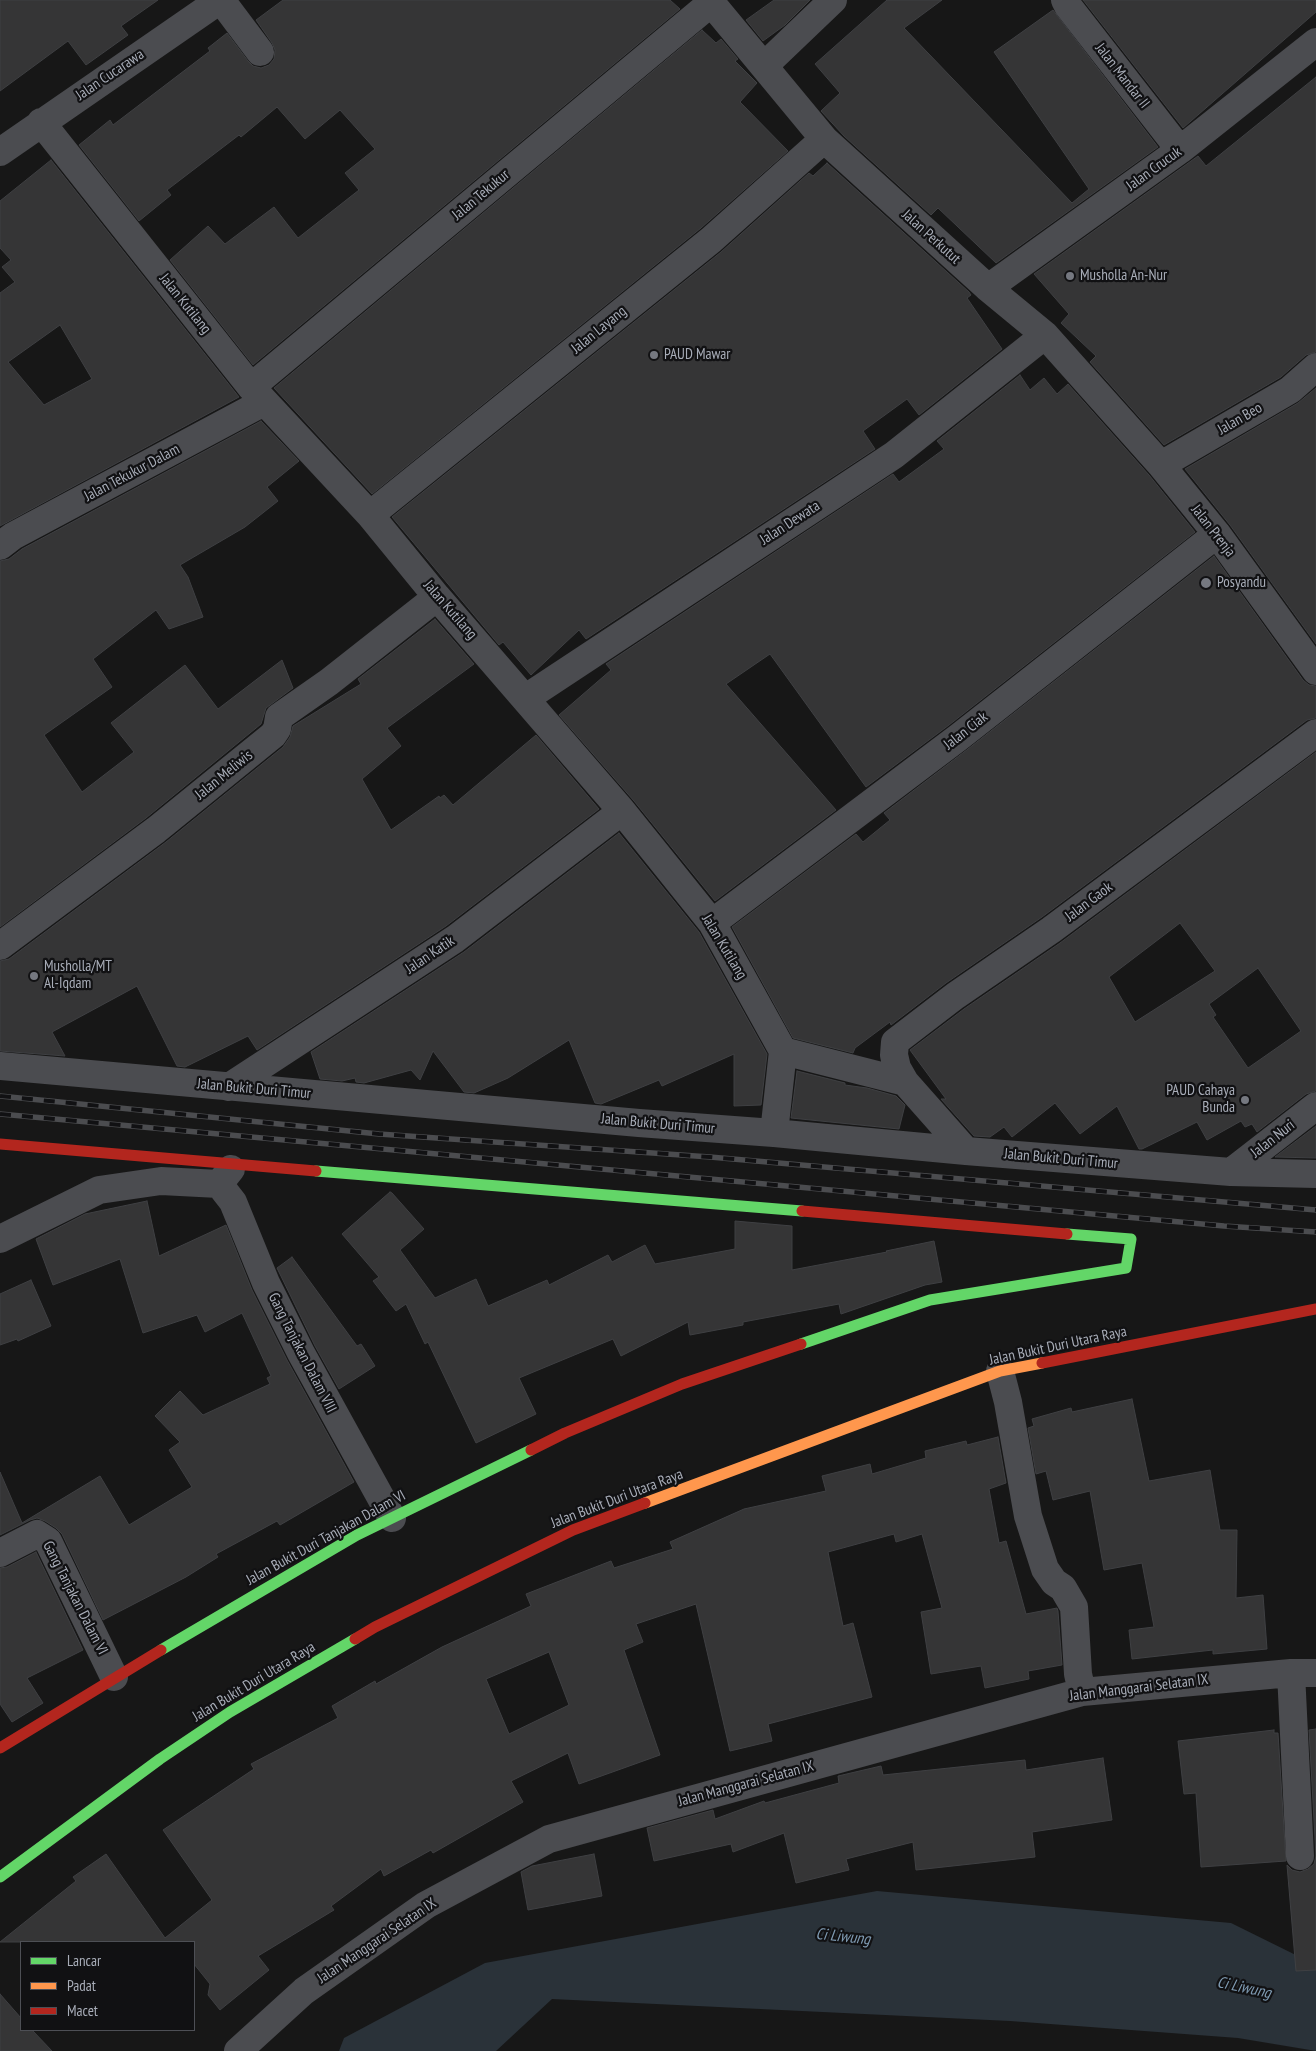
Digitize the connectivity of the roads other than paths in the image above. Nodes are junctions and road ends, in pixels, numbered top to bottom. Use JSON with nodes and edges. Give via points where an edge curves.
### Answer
{"nodes":[{"id":1,"x":221,"y":0,"type":"edge"},
{"id":2,"x":834,"y":0,"type":"edge"},
{"id":3,"x":1066,"y":0,"type":"edge"},
{"id":4,"x":710,"y":1,"type":"edge"},
{"id":5,"x":1316,"y":42,"type":"edge"},
{"id":6,"x":260,"y":52,"type":"dead end"},
{"id":7,"x":764,"y":66,"type":"junction"},
{"id":8,"x":44,"y":127,"type":"junction"},
{"id":9,"x":824,"y":139,"type":"junction"},
{"id":10,"x":1180,"y":150,"type":"junction"},
{"id":11,"x":0,"y":152,"type":"edge"},
{"id":12,"x":988,"y":288,"type":"junction"},
{"id":13,"x":1045,"y":335,"type":"junction"},
{"id":14,"x":1316,"y":367,"type":"edge"},
{"id":15,"x":258,"y":394,"type":"junction"},
{"id":16,"x":1161,"y":465,"type":"junction"},
{"id":17,"x":370,"y":515,"type":"junction"},
{"id":18,"x":1217,"y":534,"type":"junction"},
{"id":19,"x":0,"y":546,"type":"edge"},
{"id":20,"x":437,"y":597,"type":"junction"},
{"id":21,"x":1316,"y":672,"type":"edge"},
{"id":22,"x":526,"y":698,"type":"junction"},
{"id":23,"x":1316,"y":733,"type":"edge"},
{"id":24,"x":622,"y":811,"type":"junction"},
{"id":25,"x":712,"y":923,"type":"junction"},
{"id":26,"x":0,"y":946,"type":"edge"},
{"id":27,"x":783,"y":1051,"type":"junction"},
{"id":28,"x":0,"y":1066,"type":"edge"},
{"id":29,"x":905,"y":1082,"type":"junction"},
{"id":30,"x":229,"y":1086,"type":"junction"},
{"id":31,"x":1316,"y":1106,"type":"edge"},
{"id":32,"x":774,"y":1133,"type":"junction"},
{"id":33,"x":0,"y":1144,"type":"edge"},
{"id":34,"x":966,"y":1152,"type":"junction"},
{"id":35,"x":1231,"y":1172,"type":"junction"},
{"id":36,"x":228,"y":1174,"type":"junction"},
{"id":37,"x":1316,"y":1174,"type":"edge"},
{"id":38,"x":0,"y":1240,"type":"edge"},
{"id":39,"x":1316,"y":1309,"type":"edge"},
{"id":40,"x":1000,"y":1371,"type":"junction"},
{"id":41,"x":392,"y":1518,"type":"junction"},
{"id":42,"x":0,"y":1553,"type":"edge"},
{"id":43,"x":1303,"y":1673,"type":"edge"},
{"id":44,"x":114,"y":1676,"type":"junction"},
{"id":45,"x":1082,"y":1692,"type":"junction"},
{"id":46,"x":0,"y":1748,"type":"edge"},
{"id":47,"x":1300,"y":1856,"type":"dead end"},
{"id":48,"x":0,"y":1877,"type":"edge"},
{"id":49,"x":238,"y":2051,"type":"edge"}],
"edges":[{"from":1,"to":6,"type":"street"},
{"from":1,"to":8,"type":"street","name":"Jalan Cucarawa"},
{"from":2,"to":7,"type":"street"},
{"from":3,"to":10,"type":"street","name":"Jalan Mandar II"},
{"from":4,"to":7,"type":"street","name":"Jalan Perkutut"},
{"from":4,"to":15,"type":"street","name":"Jalan Tekukur"},
{"from":5,"to":10,"type":"street","name":"Jalan Crucuk"},
{"from":7,"to":9,"type":"street","name":"Jalan Perkutut"},
{"from":8,"to":11,"type":"street","name":"Jalan Cucarawa"},
{"from":8,"to":15,"type":"street","name":"Jalan Kutilang"},
{"from":9,"to":12,"type":"street","name":"Jalan Perkutut"},
{"from":9,"to":17,"type":"street","name":"Jalan Layang","via":[[710,240]]},
{"from":10,"to":12,"type":"street","name":"Jalan Crucuk"},
{"from":12,"to":13,"type":"street","name":"Jalan Perkutut"},
{"from":13,"to":16,"type":"street","name":"Jalan Perkutut"},
{"from":13,"to":22,"type":"street","name":"Jalan Dewata","via":[[894,454]]},
{"from":14,"to":16,"type":"street","name":"Jalan Beo","via":[[1290,390]]},
{"from":15,"to":17,"type":"street","name":"Jalan Kutilang"},
{"from":15,"to":19,"type":"street","name":"Jalan Tekukur Dalam"},
{"from":16,"to":18,"type":"street","name":"Jalan Prenja"},
{"from":17,"to":20,"type":"street","name":"Jalan Kutilang"},
{"from":18,"to":21,"type":"street","name":"Jalan Prenja"},
{"from":18,"to":25,"type":"street","name":"Jalan Ciak","via":[[959,737]]},
{"from":20,"to":22,"type":"street","name":"Jalan Kutilang"},
{"from":20,"to":26,"type":"street","name":"Jalan Meliwis","via":[[279,717],[273,735],[156,830]]},
{"from":22,"to":24,"type":"street","name":"Jalan Kutilang"},
{"from":23,"to":29,"type":"street","name":"Jalan Gaok","via":[[895,1042],[897,1068]]},
{"from":24,"to":25,"type":"street","name":"Jalan Kutilang"},
{"from":24,"to":30,"type":"street","name":"Jalan Katik","via":[[455,939]]},
{"from":25,"to":27,"type":"street","name":"Jalan Kutilang"},
{"from":27,"to":29,"type":"street"},
{"from":27,"to":32,"type":"street"},
{"from":28,"to":30,"type":"street","name":"Jalan Bukit Duri Timur"},
{"from":29,"to":34,"type":"street","name":"Jalan Gaok"},
{"from":30,"to":32,"type":"street","name":"Jalan Bukit Duri Timur"},
{"from":31,"to":35,"type":"street","name":"Jalan Nuri"},
{"from":32,"to":34,"type":"street","name":"Jalan Bukit Duri Timur"},
{"from":33,"to":36,"type":"street"},
{"from":34,"to":35,"type":"street","name":"Jalan Bukit Duri Timur"},
{"from":35,"to":37,"type":"street","name":"Jalan Bukit Duri Timur"},
{"from":36,"to":38,"type":"street","via":[[99,1190]]},
{"from":36,"to":41,"type":"street","name":"Gang Tanjakan Dalam VIII","via":[[232,1202],[266,1283]]},
{"from":36,"to":41,"type":"street","name":"Jalan Bukit Duri Tanjakan Dalam VI","via":[[1131,1239],[1126,1268],[930,1300],[682,1384],[565,1433]]},
{"from":39,"to":40,"type":"street","name":"Jalan Bukit Duri Utara Raya"},
{"from":40,"to":45,"type":"street","via":[[1028,1516],[1045,1569],[1063,1588],[1074,1607]]},
{"from":40,"to":48,"type":"street","name":"Jalan Bukit Duri Utara Raya","via":[[573,1530],[374,1627],[230,1712],[160,1759]]},
{"from":41,"to":44,"type":"street","name":"Jalan Bukit Duri Tanjakan Dalam VI","via":[[357,1535]]},
{"from":42,"to":44,"type":"street","name":"Gang Tanjakan Dalam VI","via":[[37,1534],[48,1541]]},
{"from":43,"to":45,"type":"street","name":"Jalan Manggarai Selatan IX"},
{"from":43,"to":47,"type":"street"},
{"from":44,"to":46,"type":"street","name":"Jalan Bukit Duri Tanjakan Dalam VI"},
{"from":45,"to":49,"type":"street","name":"Jalan Manggarai Selatan IX","via":[[549,1839],[426,1905],[304,1990]]}]}
